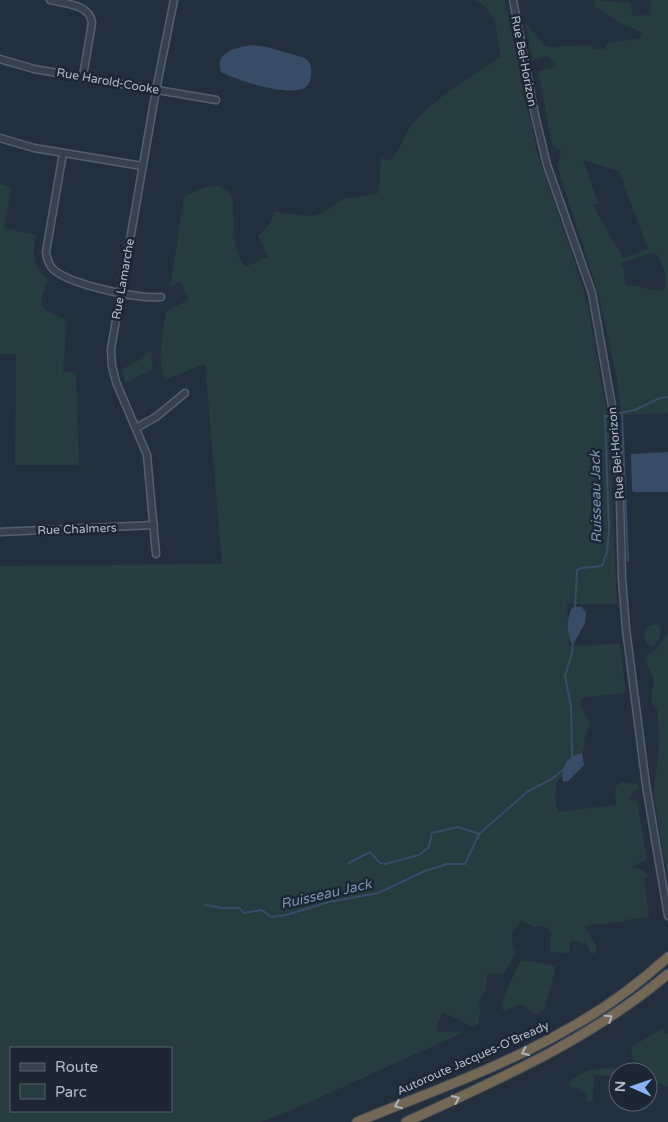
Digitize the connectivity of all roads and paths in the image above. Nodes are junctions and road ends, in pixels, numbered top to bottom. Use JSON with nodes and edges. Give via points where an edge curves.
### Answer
{"nodes":[{"id":1,"x":50,"y":0,"type":"edge"},
{"id":2,"x":174,"y":0,"type":"edge"},
{"id":3,"x":513,"y":0,"type":"edge"},
{"id":4,"x":0,"y":60,"type":"edge"},
{"id":5,"x":83,"y":76,"type":"junction"},
{"id":6,"x":156,"y":90,"type":"junction"},
{"id":7,"x":216,"y":100,"type":"dead end"},
{"id":8,"x":0,"y":138,"type":"edge"},
{"id":9,"x":63,"y":153,"type":"junction"},
{"id":10,"x":142,"y":166,"type":"junction"},
{"id":11,"x":120,"y":293,"type":"junction"},
{"id":12,"x":161,"y":297,"type":"dead end"},
{"id":13,"x":185,"y":393,"type":"dead end"},
{"id":14,"x":136,"y":428,"type":"junction"},
{"id":15,"x":154,"y":525,"type":"junction"},
{"id":16,"x":0,"y":532,"type":"edge"},
{"id":17,"x":156,"y":554,"type":"dead end"},
{"id":18,"x":668,"y":916,"type":"edge"},
{"id":19,"x":666,"y":959,"type":"edge"},
{"id":20,"x":667,"y":975,"type":"edge"},
{"id":21,"x":357,"y":1122,"type":"edge"},
{"id":22,"x":406,"y":1122,"type":"edge"}],
"edges":[{"from":1,"to":5,"type":"street","via":[[83,8],[91,16]]},
{"from":2,"to":6,"type":"street","name":"Rue Lamarche"},
{"from":3,"to":18,"type":"street","name":"Rue Bel-Horizon","via":[[547,166],[592,293],[613,412],[619,461],[626,629],[646,785]]},
{"from":4,"to":5,"type":"street","name":"Rue Harold-Cooke"},
{"from":5,"to":6,"type":"street","name":"Rue Harold-Cooke"},
{"from":6,"to":7,"type":"street","name":"Rue Harold-Cooke"},
{"from":6,"to":10,"type":"street","name":"Rue Lamarche"},
{"from":8,"to":9,"type":"street"},
{"from":9,"to":10,"type":"street"},
{"from":9,"to":11,"type":"street","via":[[47,247],[48,262],[60,274]]},
{"from":10,"to":11,"type":"street","name":"Rue Lamarche"},
{"from":11,"to":12,"type":"street"},
{"from":11,"to":14,"type":"street","name":"Rue Lamarche","via":[[111,358],[116,382]]},
{"from":13,"to":14,"type":"street","via":[[156,418]]},
{"from":14,"to":15,"type":"street","name":"Rue Lamarche","via":[[148,464]]},
{"from":15,"to":16,"type":"street","name":"Rue Chalmers"},
{"from":15,"to":17,"type":"street","name":"Rue Lamarche"},
{"from":19,"to":21,"type":"highway","name":"Autoroute Jacques-O'Bready","one_way":true,"via":[[611,1002],[551,1039]]},
{"from":22,"to":20,"type":"highway","one_way":true,"via":[[568,1044],[618,1013]]}]}
